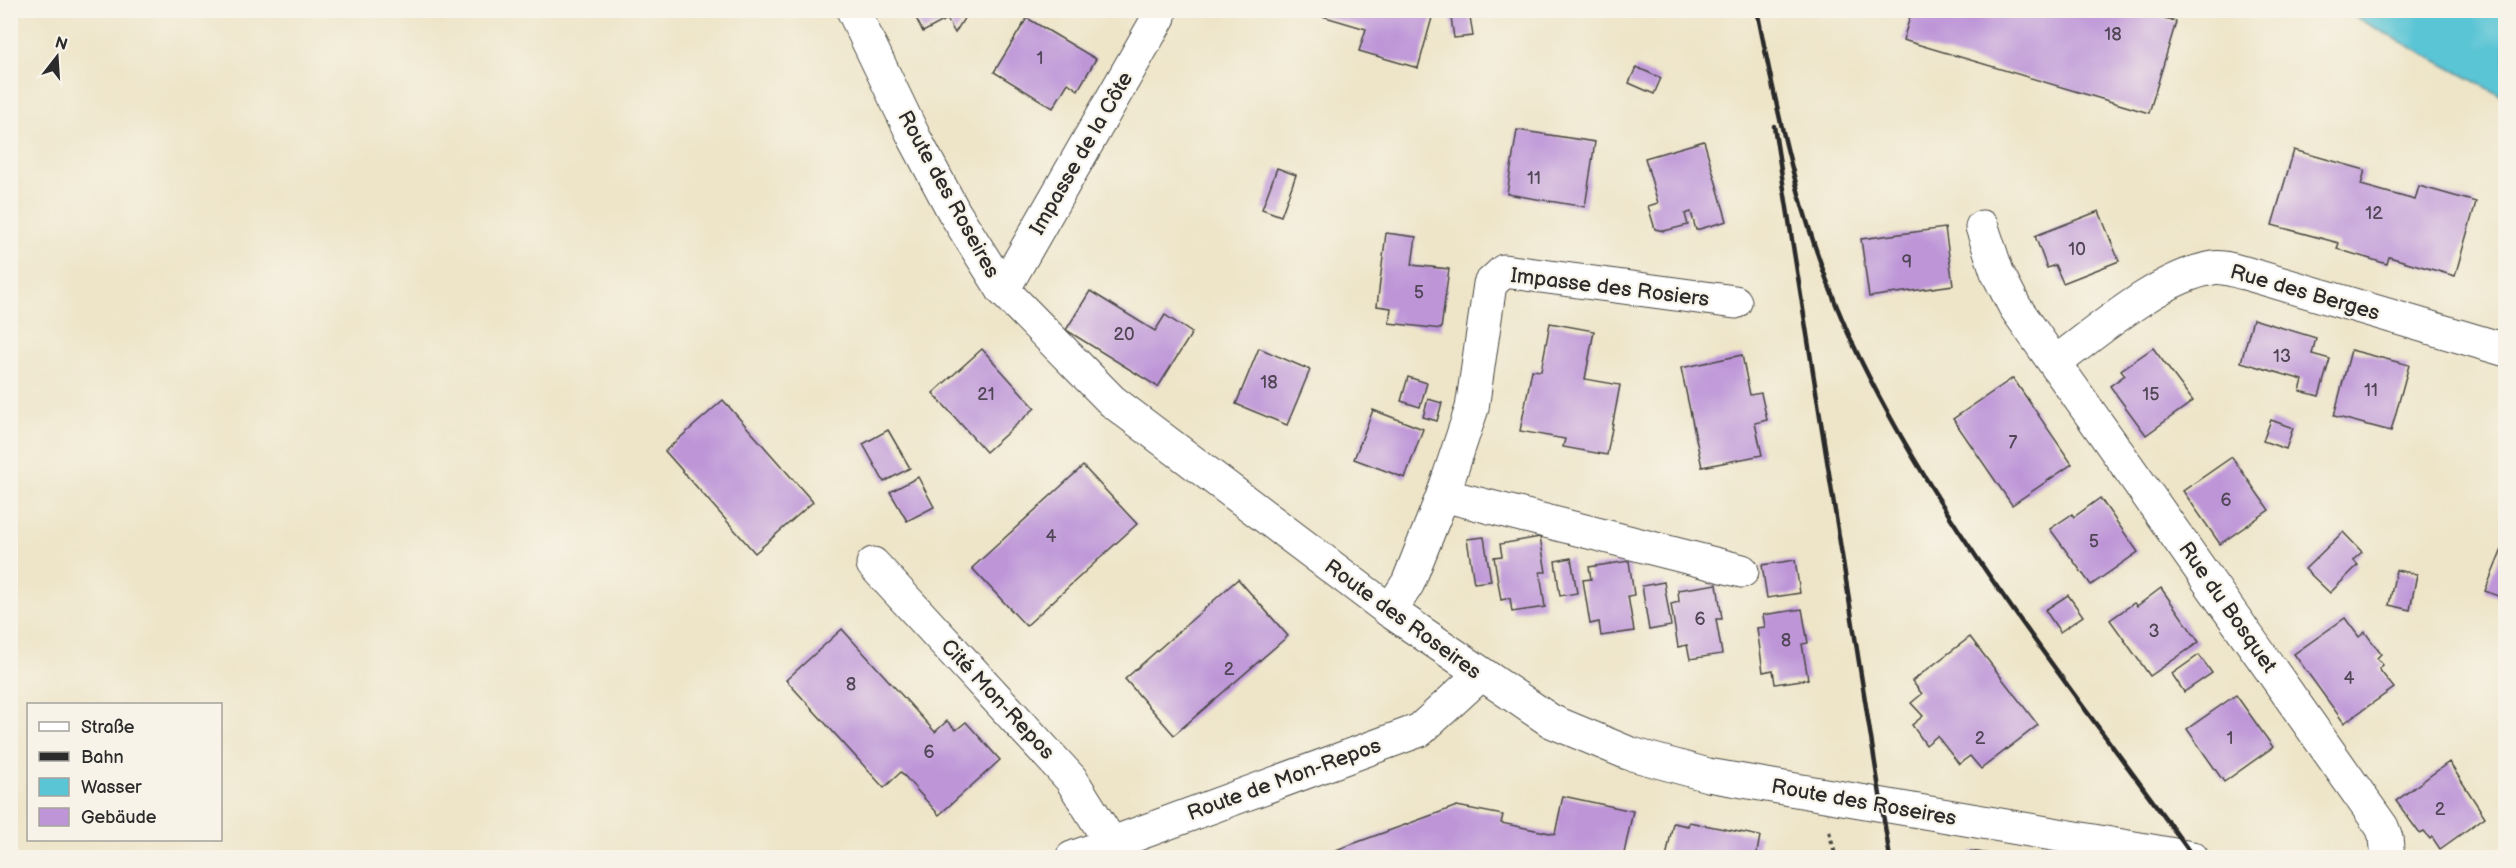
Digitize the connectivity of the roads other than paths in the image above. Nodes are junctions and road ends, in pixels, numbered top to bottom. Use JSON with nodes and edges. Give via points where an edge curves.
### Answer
{"nodes":[{"id":1,"x":853,"y":10,"type":"edge"},
{"id":2,"x":1159,"y":17,"type":"dead end"},
{"id":3,"x":1982,"y":227,"type":"dead end"},
{"id":4,"x":1003,"y":290,"type":"junction"},
{"id":5,"x":1735,"y":302,"type":"dead end"},
{"id":6,"x":2505,"y":350,"type":"edge"},
{"id":7,"x":2056,"y":362,"type":"junction"},
{"id":8,"x":1443,"y":495,"type":"junction"},
{"id":9,"x":873,"y":564,"type":"dead end"},
{"id":10,"x":1742,"y":570,"type":"dead end"},
{"id":11,"x":1390,"y":611,"type":"junction"},
{"id":12,"x":1480,"y":675,"type":"junction"},
{"id":13,"x":1111,"y":843,"type":"junction"},
{"id":14,"x":2146,"y":853,"type":"edge"},
{"id":15,"x":1072,"y":858,"type":"edge"},
{"id":16,"x":2192,"y":858,"type":"edge"},
{"id":17,"x":2388,"y":858,"type":"edge"}],
"edges":[{"from":1,"to":4,"type":"street","name":"Route des Roseires","via":[[926,160]]},
{"from":2,"to":4,"type":"street","name":"Impasse de la Côte"},
{"from":3,"to":7,"type":"street","name":"Rue du Bosquet","via":[[2015,307]]},
{"from":4,"to":11,"type":"street","name":"Route des Roseires","via":[[1113,401]]},
{"from":5,"to":8,"type":"street","name":"Impasse des Rosiers","via":[[1504,271],[1490,284],[1472,408]]},
{"from":6,"to":7,"type":"street","name":"Rue des Berges","via":[[2216,267],[2183,275]]},
{"from":7,"to":17,"type":"street","name":"Rue du Bosquet","via":[[2382,827]]},
{"from":8,"to":10,"type":"street"},
{"from":8,"to":11,"type":"street","name":"Impasse des Rosiers","via":[[1408,583]]},
{"from":9,"to":13,"type":"street","name":"Cité Mon-Repos","via":[[1071,779]]},
{"from":11,"to":12,"type":"street","name":"Route des Roseires"},
{"from":12,"to":13,"type":"street","name":"Route de Mon-Repos","via":[[1420,730]]},
{"from":12,"to":14,"type":"street","name":"Route des Roseires","via":[[1551,721],[1628,753],[1708,775]]},
{"from":13,"to":15,"type":"street","name":"Route de Mon-Repos"},
{"from":14,"to":16,"type":"street","name":"Route des Roseires"}]}
